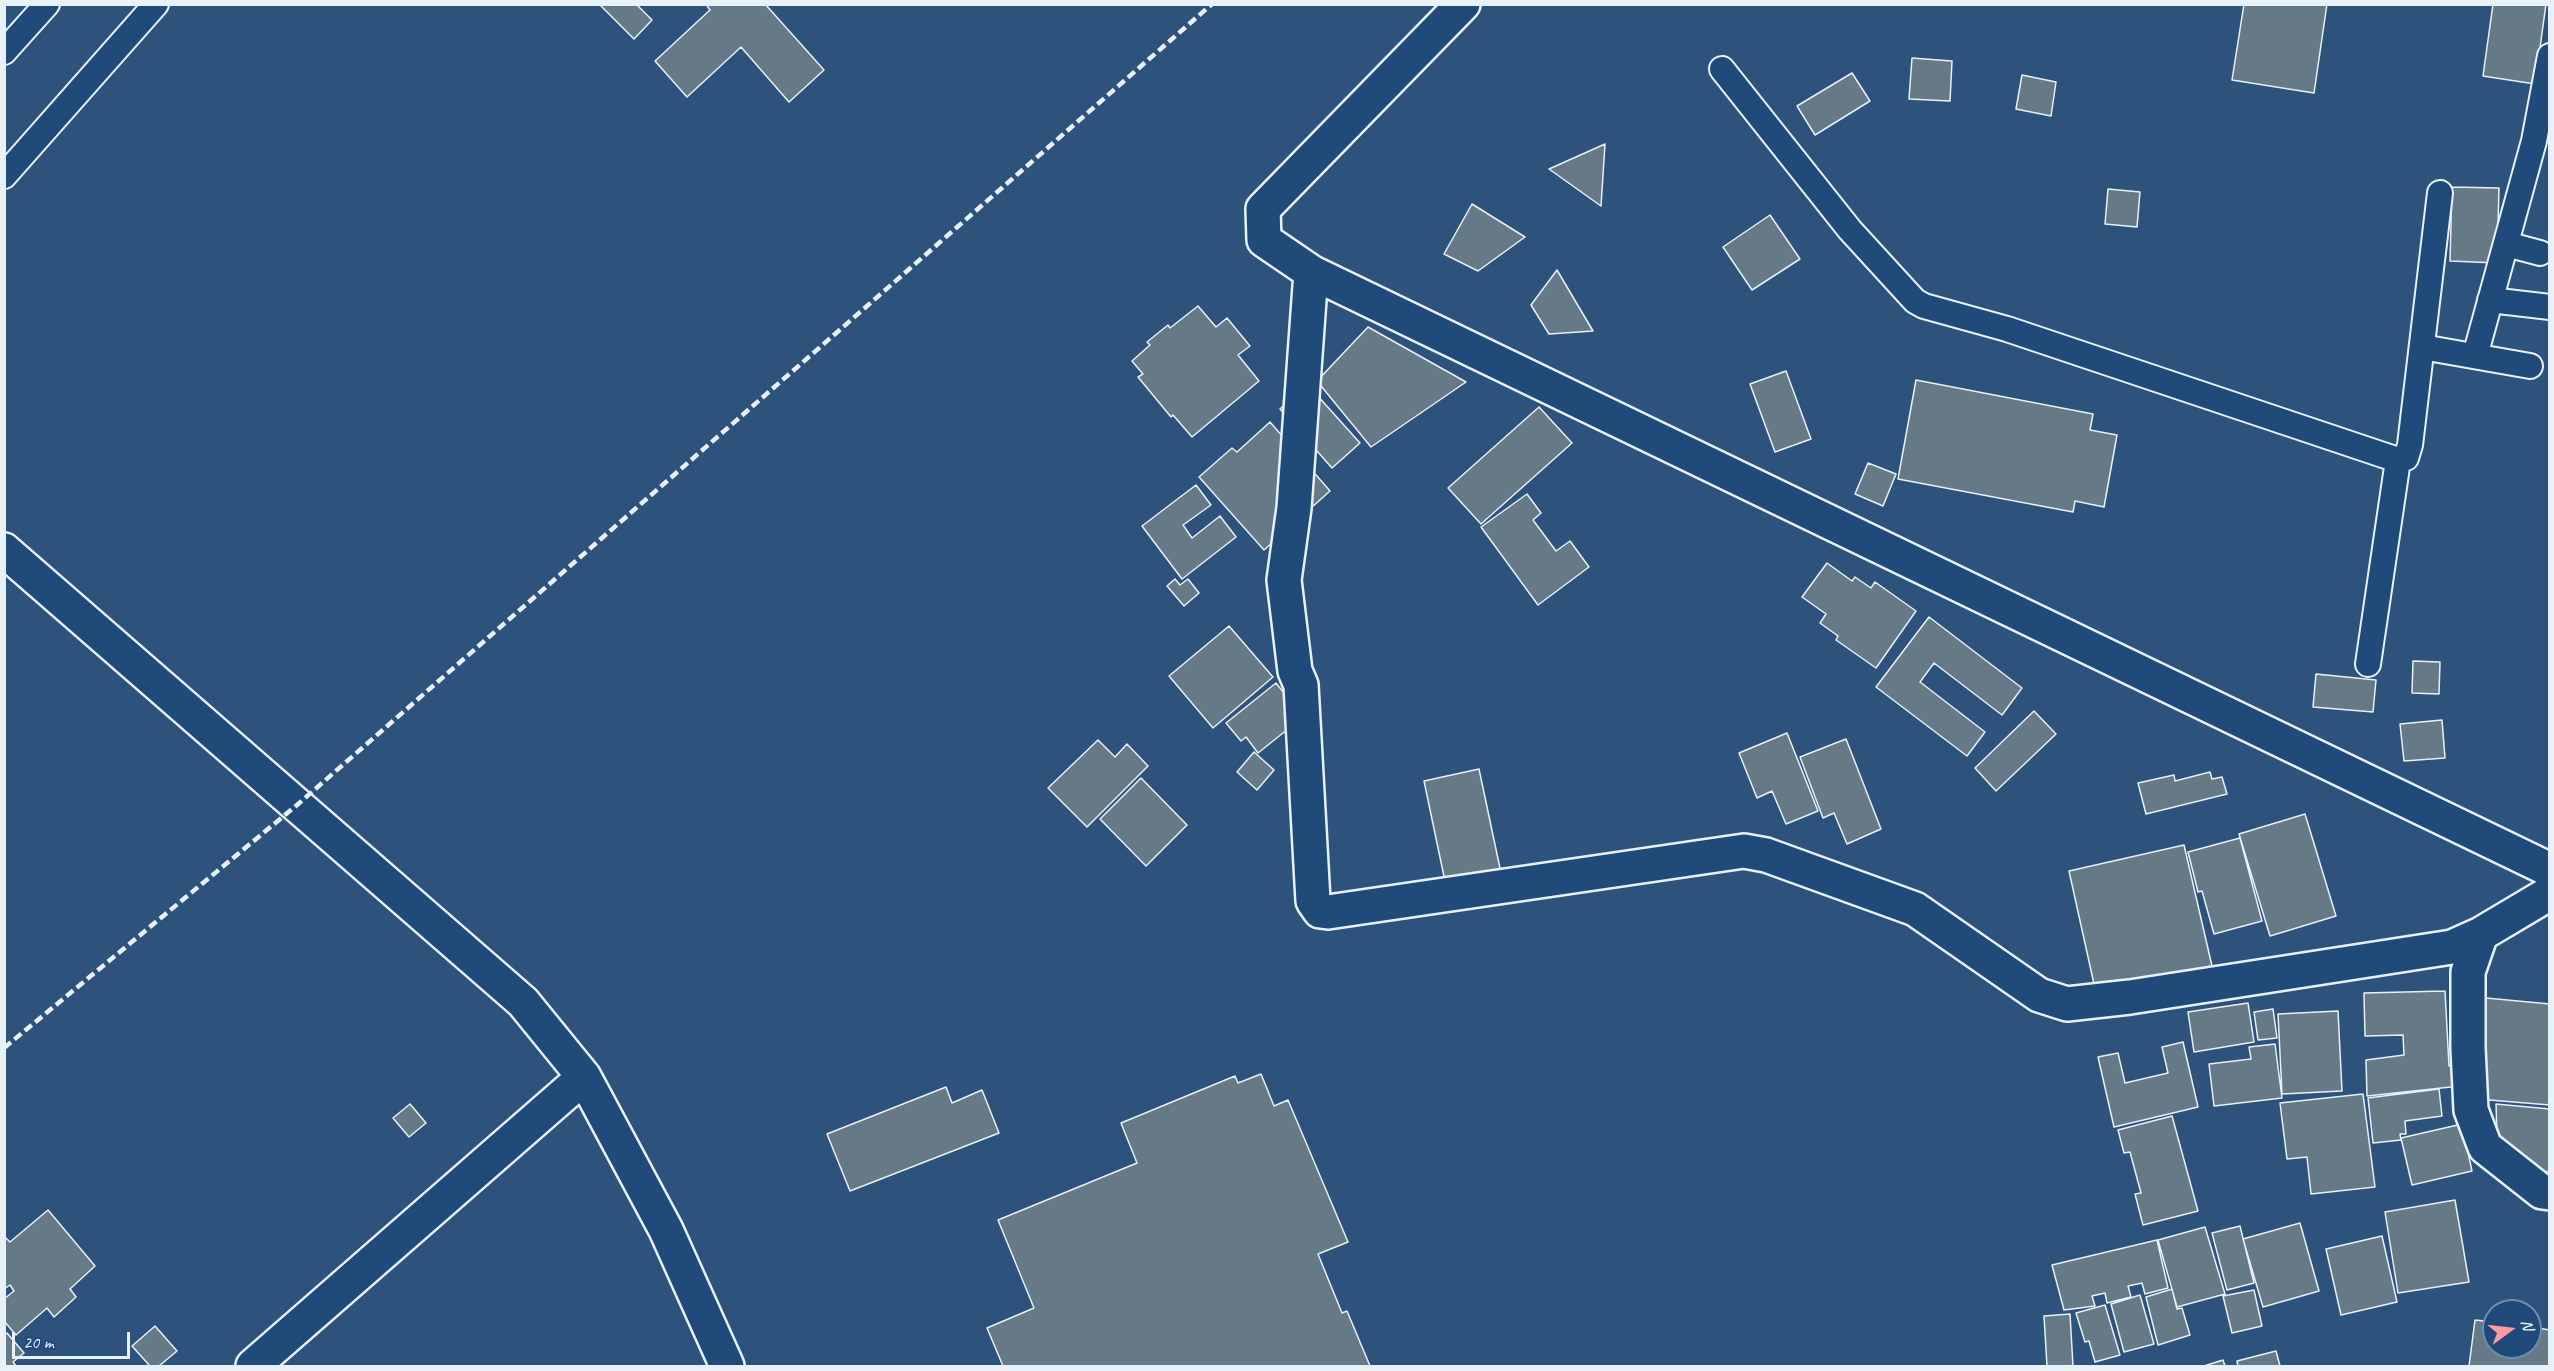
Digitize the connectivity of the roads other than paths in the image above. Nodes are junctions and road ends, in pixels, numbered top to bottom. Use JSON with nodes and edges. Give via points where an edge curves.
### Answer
{"nodes":[{"id":1,"x":47,"y":4,"type":"edge"},
{"id":2,"x":156,"y":4,"type":"edge"},
{"id":3,"x":1463,"y":4,"type":"edge"},
{"id":4,"x":4,"y":52,"type":"edge"},
{"id":5,"x":2550,"y":56,"type":"edge"},
{"id":6,"x":1722,"y":69,"type":"dead end"},
{"id":7,"x":4,"y":176,"type":"edge"},
{"id":8,"x":2440,"y":193,"type":"dead end"},
{"id":9,"x":2506,"y":244,"type":"junction"},
{"id":10,"x":2540,"y":253,"type":"dead end"},
{"id":11,"x":1311,"y":272,"type":"junction"},
{"id":12,"x":2490,"y":300,"type":"junction"},
{"id":13,"x":2550,"y":307,"type":"edge"},
{"id":14,"x":2422,"y":347,"type":"junction"},
{"id":15,"x":2475,"y":356,"type":"junction"},
{"id":16,"x":2530,"y":366,"type":"dead end"},
{"id":17,"x":2398,"y":460,"type":"junction"},
{"id":18,"x":4,"y":550,"type":"edge"},
{"id":19,"x":2367,"y":664,"type":"dead end"},
{"id":20,"x":2550,"y":870,"type":"edge"},
{"id":21,"x":2550,"y":893,"type":"edge"},
{"id":22,"x":2481,"y":934,"type":"junction"},
{"id":23,"x":584,"y":1077,"type":"junction"},
{"id":24,"x":2550,"y":1193,"type":"edge"},
{"id":25,"x":254,"y":1366,"type":"edge"},
{"id":26,"x":727,"y":1366,"type":"edge"}],
"edges":[{"from":1,"to":4,"type":"lane"},
{"from":2,"to":7,"type":"lane"},
{"from":3,"to":11,"type":"street","via":[[1263,209],[1264,240]]},
{"from":5,"to":9,"type":"lane","via":[[2534,141]]},
{"from":6,"to":17,"type":"lane","via":[[1850,230],[1915,301]]},
{"from":8,"to":14,"type":"lane"},
{"from":9,"to":10,"type":"lane"},
{"from":9,"to":12,"type":"lane"},
{"from":11,"to":20,"type":"street"},
{"from":11,"to":22,"type":"street","via":[[1294,508],[1284,580],[1291,648],[1301,685],[1312,892],[1320,911],[1744,851],[1766,855],[1915,909],[2039,995],[2067,1004],[2452,947]]},
{"from":12,"to":13,"type":"lane"},
{"from":12,"to":15,"type":"lane"},
{"from":14,"to":15,"type":"lane"},
{"from":14,"to":17,"type":"lane","via":[[2410,445],[2406,458]]},
{"from":15,"to":16,"type":"lane"},
{"from":17,"to":19,"type":"lane"},
{"from":18,"to":23,"type":"street","via":[[523,1002]]},
{"from":21,"to":22,"type":"street"},
{"from":22,"to":24,"type":"street","via":[[2468,972],[2471,1110],[2485,1147],[2542,1192]]},
{"from":23,"to":25,"type":"street"},
{"from":23,"to":26,"type":"street","via":[[666,1230]]}]}
